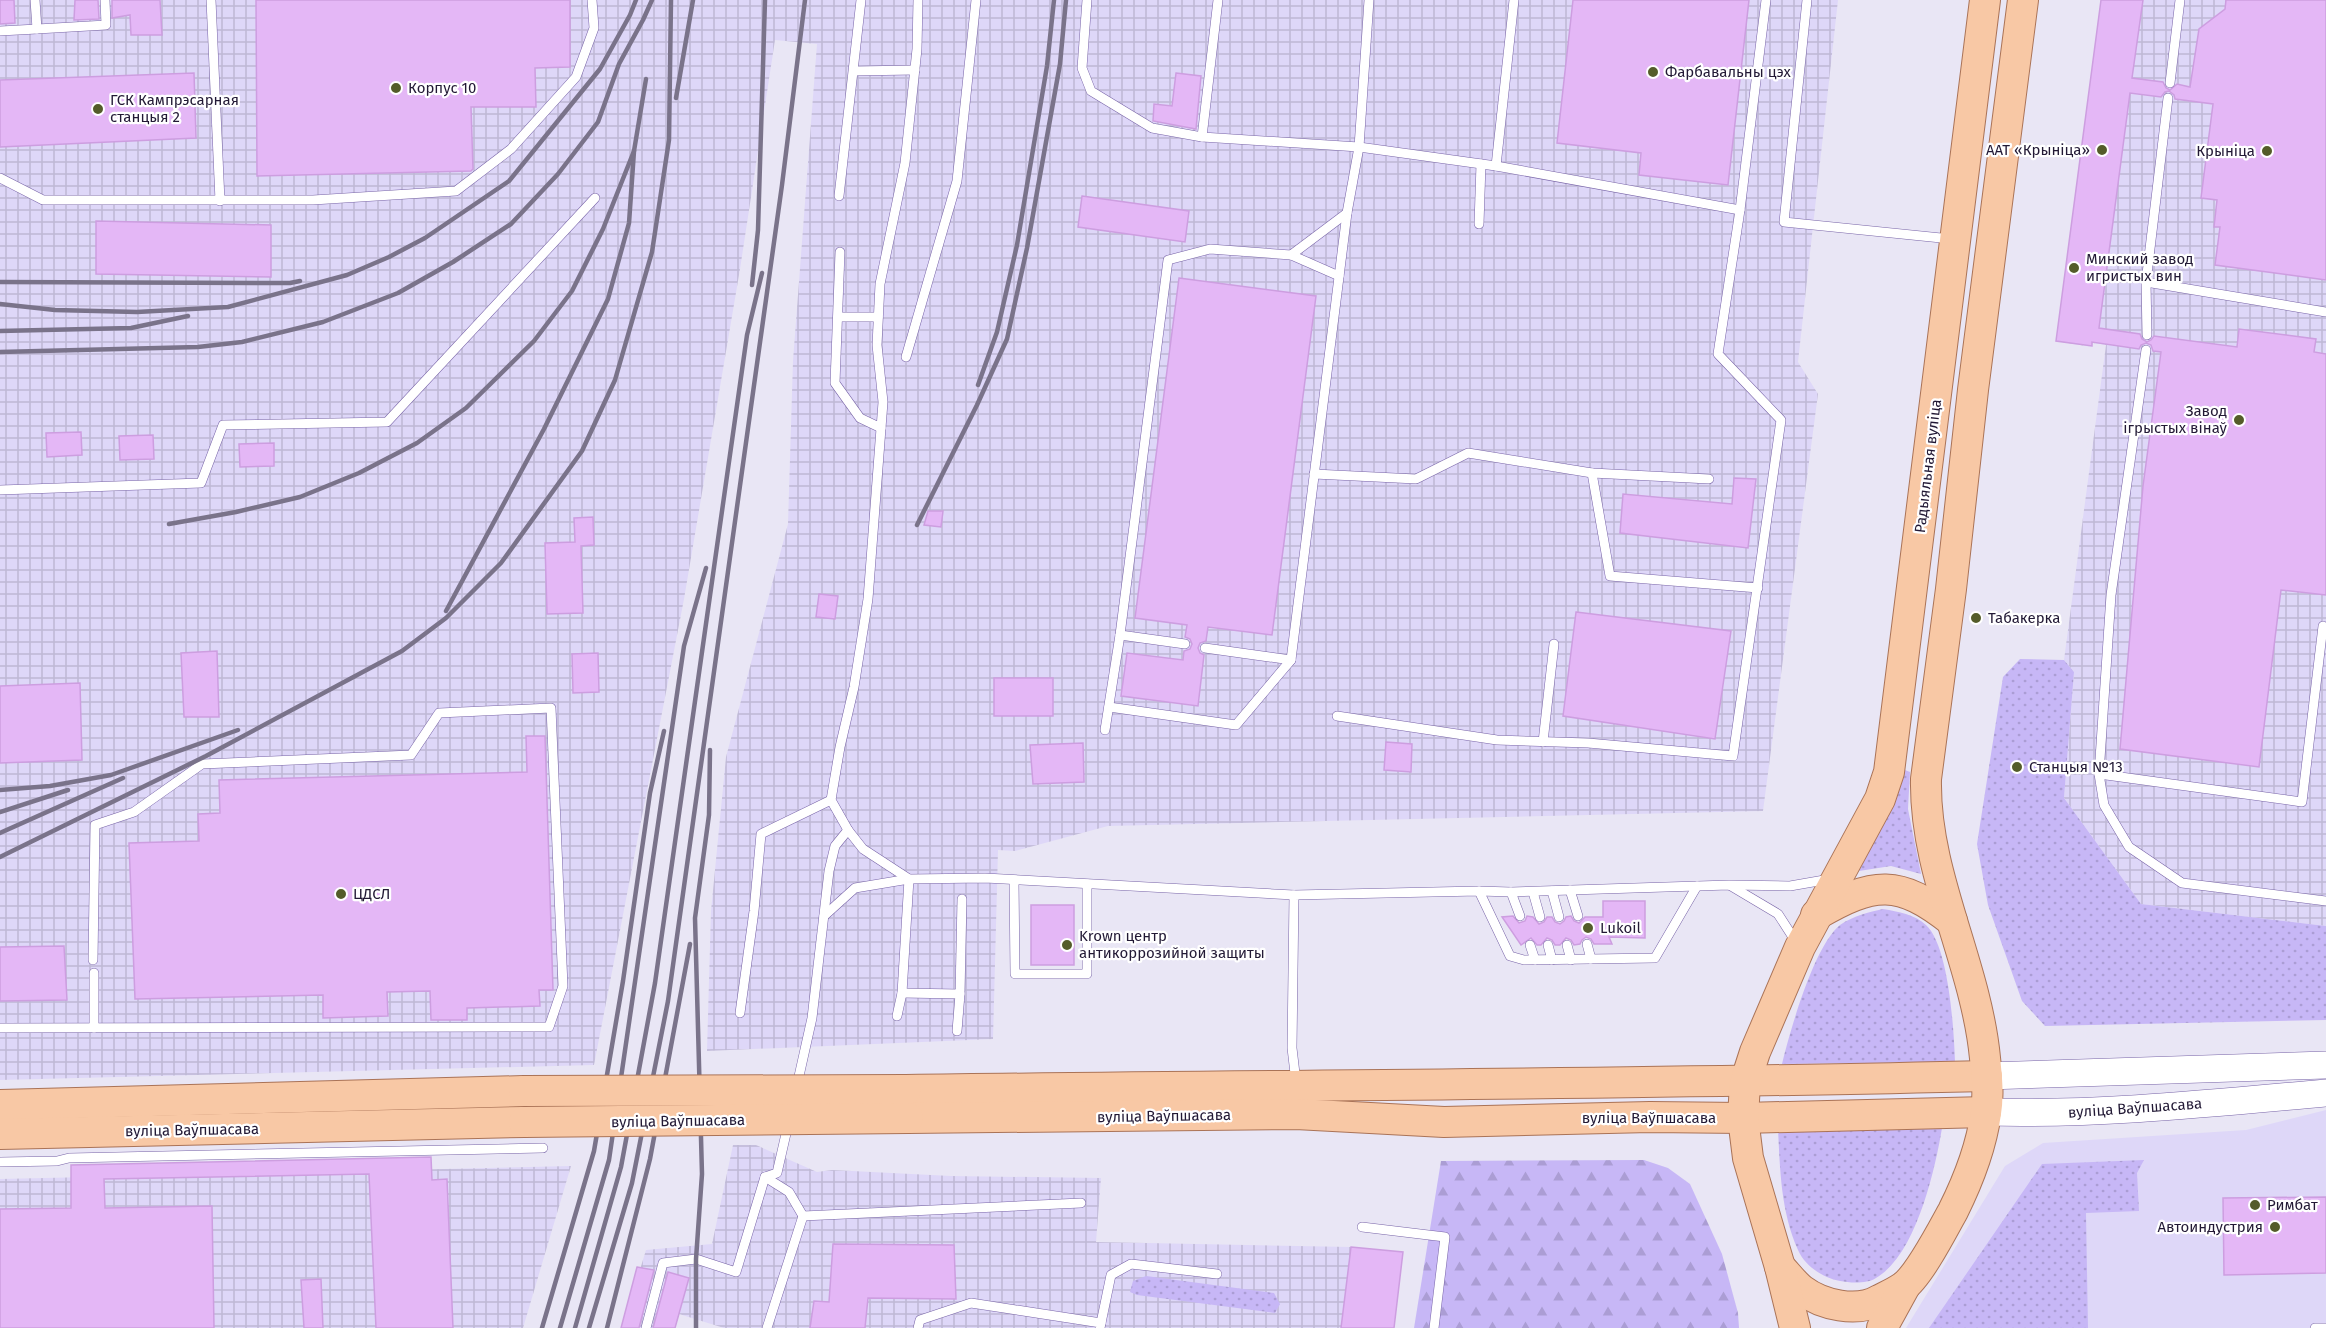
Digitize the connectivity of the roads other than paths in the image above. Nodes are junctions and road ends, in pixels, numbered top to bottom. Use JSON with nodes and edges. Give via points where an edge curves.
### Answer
{"nodes":[{"id":1,"x":35,"y":0,"type":"edge"},
{"id":2,"x":105,"y":0,"type":"edge"},
{"id":3,"x":212,"y":0,"type":"edge"},
{"id":4,"x":592,"y":0,"type":"edge"},
{"id":5,"x":861,"y":0,"type":"edge"},
{"id":6,"x":918,"y":0,"type":"edge"},
{"id":7,"x":976,"y":0,"type":"edge"},
{"id":8,"x":1087,"y":0,"type":"edge"},
{"id":9,"x":1218,"y":0,"type":"edge"},
{"id":10,"x":1369,"y":0,"type":"edge"},
{"id":11,"x":1514,"y":0,"type":"edge"},
{"id":12,"x":1766,"y":0,"type":"edge"},
{"id":13,"x":1808,"y":0,"type":"edge"},
{"id":14,"x":1985,"y":0,"type":"edge"},
{"id":15,"x":2023,"y":0,"type":"edge"},
{"id":16,"x":2180,"y":0,"type":"edge"},
{"id":17,"x":37,"y":29,"type":"junction"},
{"id":18,"x":0,"y":31,"type":"edge"},
{"id":19,"x":915,"y":70,"type":"junction"},
{"id":20,"x":854,"y":71,"type":"junction"},
{"id":21,"x":2170,"y":83,"type":"dead end"},
{"id":22,"x":2168,"y":98,"type":"dead end"},
{"id":23,"x":1202,"y":137,"type":"junction"},
{"id":24,"x":1359,"y":147,"type":"junction"},
{"id":25,"x":1481,"y":164,"type":"junction"},
{"id":26,"x":1496,"y":166,"type":"junction"},
{"id":27,"x":0,"y":178,"type":"edge"},
{"id":28,"x":839,"y":196,"type":"dead end"},
{"id":29,"x":595,"y":198,"type":"dead end"},
{"id":30,"x":220,"y":201,"type":"junction"},
{"id":31,"x":1740,"y":210,"type":"junction"},
{"id":32,"x":1347,"y":213,"type":"junction"},
{"id":33,"x":1479,"y":224,"type":"dead end"},
{"id":34,"x":1956,"y":239,"type":"junction"},
{"id":35,"x":840,"y":252,"type":"dead end"},
{"id":36,"x":1291,"y":255,"type":"junction"},
{"id":37,"x":1339,"y":276,"type":"junction"},
{"id":38,"x":2146,"y":282,"type":"junction"},
{"id":39,"x":2326,"y":312,"type":"edge"},
{"id":40,"x":838,"y":317,"type":"junction"},
{"id":41,"x":878,"y":317,"type":"junction"},
{"id":42,"x":2147,"y":335,"type":"dead end"},
{"id":43,"x":2146,"y":350,"type":"dead end"},
{"id":44,"x":906,"y":357,"type":"dead end"},
{"id":45,"x":881,"y":428,"type":"junction"},
{"id":46,"x":1592,"y":473,"type":"junction"},
{"id":47,"x":1314,"y":474,"type":"junction"},
{"id":48,"x":1709,"y":479,"type":"dead end"},
{"id":49,"x":0,"y":490,"type":"edge"},
{"id":50,"x":1758,"y":588,"type":"junction"},
{"id":51,"x":2323,"y":626,"type":"dead end"},
{"id":52,"x":1120,"y":635,"type":"junction"},
{"id":53,"x":1185,"y":644,"type":"dead end"},
{"id":54,"x":1554,"y":644,"type":"dead end"},
{"id":55,"x":1205,"y":648,"type":"dead end"},
{"id":56,"x":1291,"y":660,"type":"junction"},
{"id":57,"x":1109,"y":707,"type":"junction"},
{"id":58,"x":1337,"y":716,"type":"dead end"},
{"id":59,"x":1105,"y":730,"type":"dead end"},
{"id":60,"x":1543,"y":742,"type":"junction"},
{"id":61,"x":2099,"y":774,"type":"junction"},
{"id":62,"x":831,"y":800,"type":"junction"},
{"id":63,"x":848,"y":830,"type":"junction"},
{"id":64,"x":1835,"y":878,"type":"junction"},
{"id":65,"x":909,"y":879,"type":"junction"},
{"id":66,"x":1014,"y":880,"type":"junction"},
{"id":67,"x":1087,"y":884,"type":"junction"},
{"id":68,"x":1729,"y":885,"type":"junction"},
{"id":69,"x":1697,"y":886,"type":"junction"},
{"id":70,"x":1479,"y":891,"type":"junction"},
{"id":71,"x":1552,"y":891,"type":"junction"},
{"id":72,"x":1570,"y":891,"type":"junction"},
{"id":73,"x":1511,"y":892,"type":"junction"},
{"id":74,"x":1533,"y":892,"type":"junction"},
{"id":75,"x":1294,"y":896,"type":"junction"},
{"id":76,"x":962,"y":899,"type":"dead end"},
{"id":77,"x":2326,"y":901,"type":"edge"},
{"id":78,"x":1816,"y":915,"type":"junction"},
{"id":79,"x":824,"y":916,"type":"junction"},
{"id":80,"x":1520,"y":916,"type":"dead end"},
{"id":81,"x":1578,"y":916,"type":"dead end"},
{"id":82,"x":1540,"y":917,"type":"dead end"},
{"id":83,"x":1559,"y":917,"type":"dead end"},
{"id":84,"x":1952,"y":921,"type":"junction"},
{"id":85,"x":1587,"y":944,"type":"dead end"},
{"id":86,"x":1530,"y":945,"type":"dead end"},
{"id":87,"x":1548,"y":945,"type":"dead end"},
{"id":88,"x":1567,"y":945,"type":"dead end"},
{"id":89,"x":1800,"y":947,"type":"junction"},
{"id":90,"x":1591,"y":959,"type":"junction"},
{"id":91,"x":93,"y":960,"type":"dead end"},
{"id":92,"x":1535,"y":960,"type":"junction"},
{"id":93,"x":1552,"y":960,"type":"junction"},
{"id":94,"x":1571,"y":960,"type":"junction"},
{"id":95,"x":94,"y":974,"type":"dead end"},
{"id":96,"x":902,"y":993,"type":"junction"},
{"id":97,"x":960,"y":994,"type":"junction"},
{"id":98,"x":740,"y":1013,"type":"dead end"},
{"id":99,"x":897,"y":1016,"type":"dead end"},
{"id":100,"x":0,"y":1028,"type":"edge"},
{"id":101,"x":94,"y":1028,"type":"junction"},
{"id":102,"x":957,"y":1032,"type":"dead end"},
{"id":103,"x":2326,"y":1065,"type":"edge"},
{"id":104,"x":1987,"y":1076,"type":"junction"},
{"id":105,"x":1745,"y":1083,"type":"junction"},
{"id":106,"x":1296,"y":1084,"type":"junction"},
{"id":107,"x":2326,"y":1093,"type":"edge"},
{"id":108,"x":795,"y":1095,"type":"dead end"},
{"id":109,"x":907,"y":1104,"type":"junction"},
{"id":110,"x":0,"y":1105,"type":"edge"},
{"id":111,"x":792,"y":1107,"type":"dead end"},
{"id":112,"x":1986,"y":1112,"type":"junction"},
{"id":113,"x":1743,"y":1118,"type":"junction"},
{"id":114,"x":0,"y":1134,"type":"edge"},
{"id":115,"x":543,"y":1148,"type":"dead end"},
{"id":116,"x":0,"y":1162,"type":"edge"},
{"id":117,"x":765,"y":1177,"type":"junction"},
{"id":118,"x":1081,"y":1203,"type":"dead end"},
{"id":119,"x":803,"y":1216,"type":"junction"},
{"id":120,"x":1362,"y":1227,"type":"dead end"},
{"id":121,"x":1780,"y":1267,"type":"junction"},
{"id":122,"x":1217,"y":1274,"type":"dead end"},
{"id":123,"x":1905,"y":1286,"type":"junction"},
{"id":124,"x":1100,"y":1325,"type":"edge"},
{"id":125,"x":646,"y":1328,"type":"edge"},
{"id":126,"x":767,"y":1328,"type":"edge"},
{"id":127,"x":918,"y":1328,"type":"edge"},
{"id":128,"x":1434,"y":1328,"type":"edge"},
{"id":129,"x":1794,"y":1328,"type":"edge"},
{"id":130,"x":1882,"y":1328,"type":"edge"},
{"id":131,"x":2315,"y":1328,"type":"edge"},
{"id":132,"x":2326,"y":1328,"type":"edge"}],
"edges":[{"from":1,"to":17,"type":"lane"},
{"from":2,"to":17,"type":"lane","via":[[106,25]]},
{"from":3,"to":30,"type":"lane"},
{"from":4,"to":30,"type":"lane","via":[[594,28],[576,77],[511,149],[456,191]]},
{"from":5,"to":20,"type":"lane"},
{"from":6,"to":19,"type":"lane"},
{"from":7,"to":44,"type":"lane","via":[[957,181]]},
{"from":8,"to":23,"type":"lane","via":[[1082,68],[1091,91],[1152,128]]},
{"from":9,"to":23,"type":"lane"},
{"from":10,"to":24,"type":"lane"},
{"from":11,"to":26,"type":"lane"},
{"from":12,"to":31,"type":"lane"},
{"from":13,"to":34,"type":"lane","via":[[1784,222]]},
{"from":14,"to":34,"type":"main road","name":"Радыяльная вуліца"},
{"from":15,"to":84,"type":"main road","via":[[1926,779],[1929,838]]},
{"from":16,"to":21,"type":"lane"},
{"from":17,"to":18,"type":"lane"},
{"from":19,"to":20,"type":"lane"},
{"from":19,"to":41,"type":"lane","via":[[905,163],[880,284]]},
{"from":20,"to":28,"type":"lane"},
{"from":22,"to":38,"type":"lane"},
{"from":23,"to":24,"type":"lane"},
{"from":24,"to":25,"type":"lane"},
{"from":24,"to":32,"type":"lane"},
{"from":25,"to":26,"type":"lane"},
{"from":25,"to":33,"type":"lane"},
{"from":26,"to":31,"type":"lane"},
{"from":27,"to":30,"type":"lane","via":[[43,200]]},
{"from":29,"to":49,"type":"lane","via":[[387,422],[222,425],[201,483]]},
{"from":31,"to":50,"type":"lane","via":[[1718,354],[1781,420]]},
{"from":32,"to":36,"type":"lane"},
{"from":32,"to":37,"type":"lane"},
{"from":34,"to":64,"type":"main road","name":"Радыяльная вуліца","via":[[1889,772],[1880,799]]},
{"from":35,"to":40,"type":"lane"},
{"from":36,"to":37,"type":"lane"},
{"from":36,"to":52,"type":"lane","via":[[1210,249],[1168,260]]},
{"from":37,"to":47,"type":"lane"},
{"from":38,"to":39,"type":"lane"},
{"from":38,"to":42,"type":"lane"},
{"from":40,"to":41,"type":"lane"},
{"from":40,"to":45,"type":"lane","via":[[835,383],[860,418]]},
{"from":41,"to":45,"type":"lane"},
{"from":43,"to":61,"type":"lane","via":[[2110,595]]},
{"from":45,"to":62,"type":"lane","via":[[868,599]]},
{"from":46,"to":47,"type":"lane","via":[[1468,453],[1416,479]]},
{"from":46,"to":48,"type":"lane"},
{"from":46,"to":50,"type":"lane","via":[[1610,576]]},
{"from":47,"to":56,"type":"lane"},
{"from":50,"to":60,"type":"lane","via":[[1733,756]]},
{"from":51,"to":61,"type":"lane","via":[[2302,802]]},
{"from":52,"to":53,"type":"lane"},
{"from":52,"to":57,"type":"lane"},
{"from":54,"to":60,"type":"lane"},
{"from":55,"to":56,"type":"lane"},
{"from":56,"to":57,"type":"lane","via":[[1236,725]]},
{"from":57,"to":59,"type":"lane"},
{"from":58,"to":60,"type":"lane","via":[[1497,740]]},
{"from":61,"to":77,"type":"lane","via":[[2104,805],[2129,847],[2182,883]]},
{"from":62,"to":63,"type":"lane"},
{"from":62,"to":98,"type":"lane","via":[[761,834]]},
{"from":63,"to":65,"type":"lane","via":[[862,849]]},
{"from":63,"to":79,"type":"lane","via":[[835,846]]},
{"from":64,"to":68,"type":"lane","via":[[1790,886]]},
{"from":64,"to":78,"type":"main road","name":"Радыяльная вуліца"},
{"from":65,"to":66,"type":"lane"},
{"from":65,"to":79,"type":"lane","via":[[855,888]]},
{"from":65,"to":96,"type":"lane"},
{"from":66,"to":67,"type":"lane"},
{"from":66,"to":67,"type":"lane","via":[[1015,974],[1087,974]]},
{"from":67,"to":75,"type":"lane"},
{"from":68,"to":69,"type":"lane"},
{"from":68,"to":89,"type":"lane","via":[[1778,914]]},
{"from":69,"to":72,"type":"lane"},
{"from":69,"to":90,"type":"lane","via":[[1655,958]]},
{"from":70,"to":73,"type":"lane"},
{"from":70,"to":75,"type":"lane"},
{"from":70,"to":92,"type":"lane","via":[[1510,956]]},
{"from":71,"to":72,"type":"lane"},
{"from":71,"to":74,"type":"lane"},
{"from":71,"to":83,"type":"lane"},
{"from":72,"to":81,"type":"lane"},
{"from":73,"to":74,"type":"lane"},
{"from":73,"to":80,"type":"lane"},
{"from":74,"to":82,"type":"lane"},
{"from":75,"to":106,"type":"lane","via":[[1292,1048]]},
{"from":76,"to":97,"type":"lane"},
{"from":78,"to":84,"type":"main road","via":[[1843,899],[1882,889],[1907,892]]},
{"from":78,"to":89,"type":"main road","name":"Радыяльная вуліца"},
{"from":79,"to":108,"type":"lane","via":[[812,1018]]},
{"from":84,"to":104,"type":"main road","via":[[1971,983]]},
{"from":85,"to":90,"type":"lane"},
{"from":86,"to":92,"type":"lane"},
{"from":87,"to":93,"type":"lane"},
{"from":88,"to":94,"type":"lane"},
{"from":89,"to":105,"type":"main road","name":"Радыяльная вуліца"},
{"from":90,"to":94,"type":"lane"},
{"from":91,"to":101,"type":"lane","via":[[95,825],[134,812],[202,764],[411,755],[439,713],[551,708],[563,986],[549,1027]]},
{"from":92,"to":93,"type":"lane"},
{"from":93,"to":94,"type":"lane"},
{"from":95,"to":101,"type":"lane"},
{"from":96,"to":97,"type":"lane"},
{"from":96,"to":99,"type":"lane"},
{"from":97,"to":102,"type":"lane"},
{"from":100,"to":101,"type":"lane"},
{"from":103,"to":104,"type":"main road","name":"вуліца Ваўпшасава"},
{"from":104,"to":105,"type":"main road","name":"вуліца Ваўпшасава"},
{"from":104,"to":112,"type":"main road"},
{"from":105,"to":106,"type":"main road","name":"вуліца Ваўпшасава"},
{"from":105,"to":113,"type":"main road","name":"Радыяльная вуліца"},
{"from":106,"to":109,"type":"main road","name":"вуліца Ваўпшасава"},
{"from":107,"to":112,"type":"main road","name":"вуліца Ваўпшасава","via":[[2067,1113]]},
{"from":109,"to":110,"type":"main road","name":"вуліца Ваўпшасава","bridge":true,"via":[[524,1091]]},
{"from":109,"to":113,"type":"main road","name":"вуліца Ваўпшасава","via":[[1296,1114],[1444,1122]]},
{"from":109,"to":114,"type":"main road","name":"вуліца Ваўпшасава","bridge":true,"via":[[524,1122]]},
{"from":111,"to":117,"type":"lane","via":[[777,1173]]},
{"from":112,"to":113,"type":"main road","name":"вуліца Ваўпшасава"},
{"from":112,"to":123,"type":"main road","via":[[1975,1163],[1962,1193],[1931,1251]]},
{"from":113,"to":121,"type":"main road","name":"Радыяльная вуліца","via":[[1748,1158]]},
{"from":115,"to":116,"type":"lane"},
{"from":117,"to":119,"type":"lane","via":[[789,1192]]},
{"from":117,"to":125,"type":"lane","via":[[736,1272],[696,1259],[663,1263]]},
{"from":118,"to":119,"type":"lane"},
{"from":119,"to":126,"type":"lane"},
{"from":120,"to":128,"type":"lane","via":[[1445,1237]]},
{"from":121,"to":123,"type":"main road","via":[[1802,1290],[1844,1307],[1874,1304]]},
{"from":121,"to":129,"type":"main road"},
{"from":122,"to":124,"type":"lane","via":[[1131,1264],[1111,1275]]},
{"from":123,"to":130,"type":"main road"},
{"from":124,"to":127,"type":"lane","via":[[971,1303],[920,1320]]},
{"from":131,"to":132,"type":"lane"}]}
